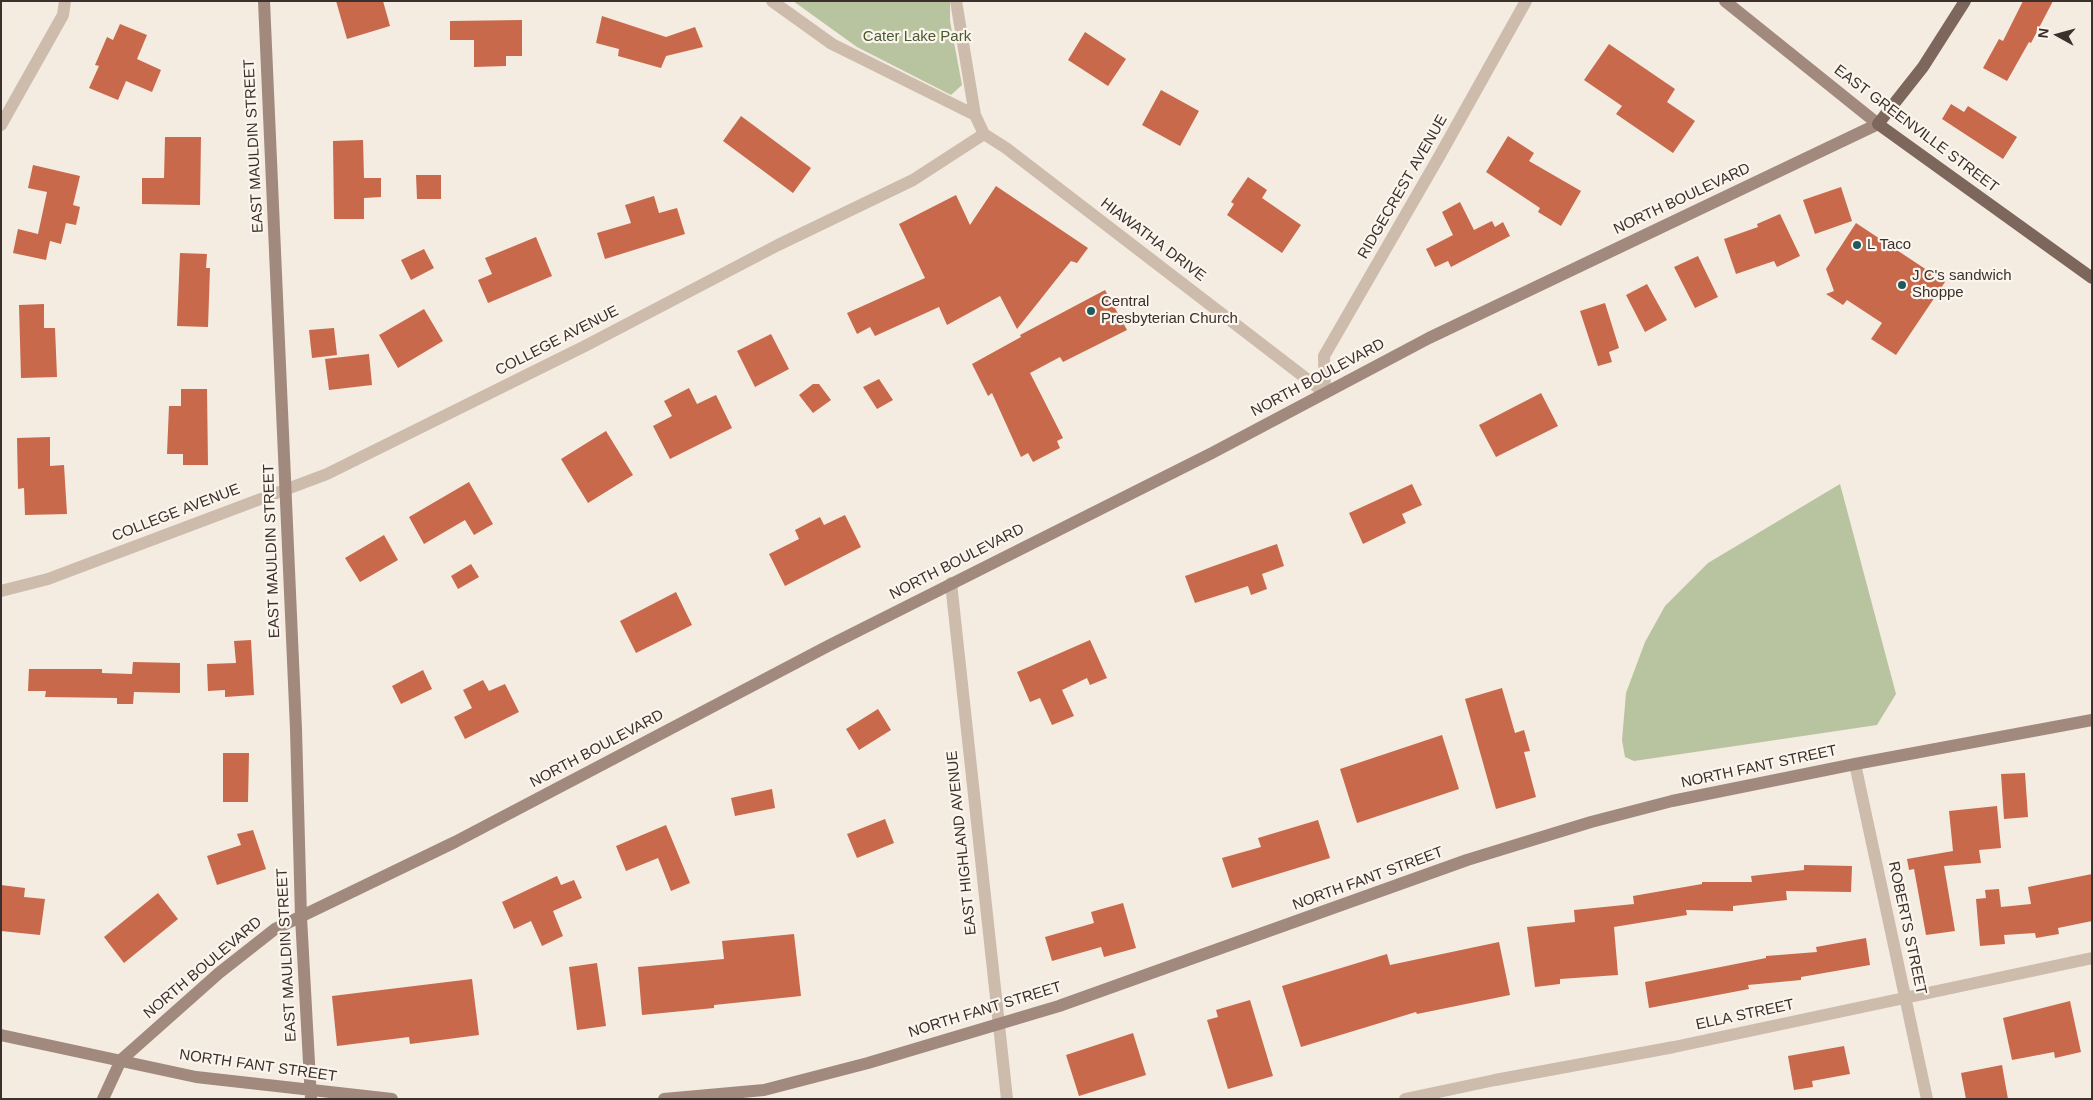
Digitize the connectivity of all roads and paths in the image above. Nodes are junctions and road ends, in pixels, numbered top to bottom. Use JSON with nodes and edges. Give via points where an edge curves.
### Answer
{"nodes":[{"id":1,"x":65,"y":1,"type":"edge"},
{"id":2,"x":264,"y":1,"type":"edge"},
{"id":3,"x":772,"y":1,"type":"edge"},
{"id":4,"x":956,"y":1,"type":"edge"},
{"id":5,"x":1526,"y":1,"type":"edge"},
{"id":6,"x":1725,"y":1,"type":"edge"},
{"id":7,"x":1965,"y":1,"type":"edge"},
{"id":8,"x":975,"y":115,"type":"junction"},
{"id":9,"x":1,"y":124,"type":"edge"},
{"id":10,"x":1878,"y":124,"type":"junction"},
{"id":11,"x":984,"y":134,"type":"junction"},
{"id":12,"x":2092,"y":278,"type":"edge"},
{"id":13,"x":1325,"y":393,"type":"junction"},
{"id":14,"x":285,"y":490,"type":"junction"},
{"id":15,"x":951,"y":583,"type":"junction"},
{"id":16,"x":1,"y":591,"type":"edge"},
{"id":17,"x":2092,"y":720,"type":"edge"},
{"id":18,"x":1855,"y":764,"type":"junction"},
{"id":19,"x":300,"y":917,"type":"junction"},
{"id":20,"x":2092,"y":958,"type":"edge"},
{"id":21,"x":1905,"y":998,"type":"junction"},
{"id":22,"x":998,"y":1024,"type":"junction"},
{"id":23,"x":1,"y":1035,"type":"edge"},
{"id":24,"x":121,"y":1060,"type":"junction"},
{"id":25,"x":310,"y":1094,"type":"edge"},
{"id":26,"x":103,"y":1099,"type":"edge"},
{"id":27,"x":392,"y":1099,"type":"edge"},
{"id":28,"x":664,"y":1099,"type":"edge"},
{"id":29,"x":1007,"y":1099,"type":"edge"},
{"id":30,"x":1405,"y":1099,"type":"edge"},
{"id":31,"x":1927,"y":1099,"type":"edge"}],
"edges":[{"from":1,"to":9,"type":"street","via":[[63,14]]},
{"from":2,"to":14,"type":"street","name":"EAST MAULDIN STREET"},
{"from":3,"to":8,"type":"street","via":[[832,44]]},
{"from":4,"to":8,"type":"street"},
{"from":5,"to":13,"type":"street","name":"RIDGECREST AVENUE","via":[[1324,356]]},
{"from":6,"to":10,"type":"street","name":"EAST GREENVILLE STREET"},
{"from":7,"to":10,"type":"main road","via":[[1924,67]]},
{"from":8,"to":11,"type":"street"},
{"from":10,"to":12,"type":"main road","name":"EAST GREENVILLE STREET"},
{"from":10,"to":13,"type":"street","name":"NORTH BOULEVARD","via":[[1437,334]]},
{"from":11,"to":13,"type":"street","name":"HIAWATHA DRIVE"},
{"from":11,"to":14,"type":"street","name":"COLLEGE AVENUE","via":[[913,180],[778,245],[336,470]]},
{"from":13,"to":15,"type":"street","name":"NORTH BOULEVARD"},
{"from":14,"to":16,"type":"street","name":"COLLEGE AVENUE","via":[[48,579]]},
{"from":14,"to":19,"type":"street","name":"EAST MAULDIN STREET","via":[[296,729]]},
{"from":15,"to":19,"type":"street","name":"NORTH BOULEVARD","via":[[455,842]]},
{"from":15,"to":22,"type":"street","name":"EAST HIGHLAND AVENUE"},
{"from":17,"to":18,"type":"street","name":"NORTH FANT STREET"},
{"from":18,"to":21,"type":"street","name":"ROBERTS STREET"},
{"from":18,"to":22,"type":"street","name":"NORTH FANT STREET","via":[[1672,802],[1530,840],[1059,1006]]},
{"from":19,"to":24,"type":"street","name":"NORTH BOULEVARD","via":[[275,929],[226,967]]},
{"from":19,"to":25,"type":"street","name":"EAST MAULDIN STREET"},
{"from":20,"to":21,"type":"street","name":"ELLA STREET"},
{"from":21,"to":30,"type":"street","name":"ELLA STREET"},
{"from":21,"to":31,"type":"street","name":"ROBERTS STREET"},
{"from":22,"to":28,"type":"street","name":"NORTH FANT STREET","via":[[764,1090]]},
{"from":22,"to":29,"type":"street","name":"EAST HIGHLAND AVENUE"},
{"from":23,"to":24,"type":"street","name":"NORTH FANT STREET"},
{"from":24,"to":25,"type":"street","name":"NORTH FANT STREET","via":[[196,1077]]},
{"from":24,"to":26,"type":"street","name":"NORTH BOULEVARD"},
{"from":25,"to":27,"type":"street","name":"NORTH FANT STREET"}]}
